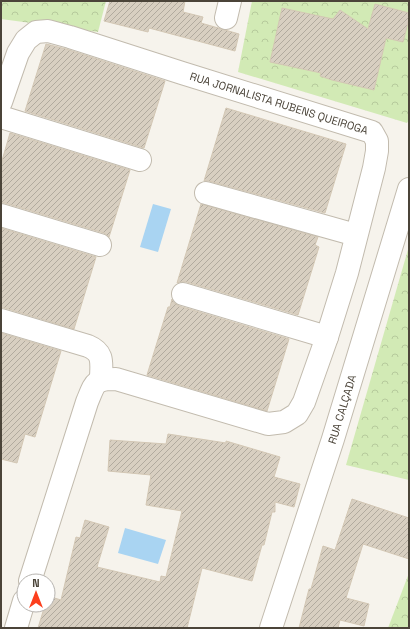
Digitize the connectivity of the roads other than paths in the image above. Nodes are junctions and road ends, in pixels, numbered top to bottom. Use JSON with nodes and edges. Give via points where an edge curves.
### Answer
{"nodes":[{"id":1,"x":1,"y":102,"type":"edge"},
{"id":2,"x":1,"y":117,"type":"edge"},
{"id":3,"x":140,"y":160,"type":"dead end"},
{"id":4,"x":409,"y":189,"type":"edge"},
{"id":5,"x":206,"y":193,"type":"dead end"},
{"id":6,"x":1,"y":215,"type":"edge"},
{"id":7,"x":356,"y":235,"type":"junction"},
{"id":8,"x":100,"y":245,"type":"dead end"},
{"id":9,"x":183,"y":294,"type":"dead end"},
{"id":10,"x":1,"y":320,"type":"edge"},
{"id":11,"x":327,"y":337,"type":"junction"},
{"id":12,"x":101,"y":380,"type":"junction"},
{"id":13,"x":33,"y":573,"type":"edge"},
{"id":14,"x":20,"y":613,"type":"edge"},
{"id":15,"x":16,"y":628,"type":"edge"},
{"id":16,"x":271,"y":628,"type":"edge"}],
"edges":[{"from":1,"to":7,"type":"street","name":"RUA JORNALISTA RUBENS QUEIROGA","via":[[18,53],[26,40],[36,32],[48,32],[372,132],[377,141],[377,151]]},
{"from":2,"to":3,"type":"street"},
{"from":4,"to":16,"type":"street","name":"RUA CALÇADA","via":[[333,439]]},
{"from":5,"to":7,"type":"street"},
{"from":6,"to":8,"type":"street"},
{"from":7,"to":11,"type":"street","name":"RUA JORNALISTA RUBENS QUEIROGA"},
{"from":9,"to":11,"type":"street"},
{"from":10,"to":12,"type":"street","via":[[96,349],[101,360]]},
{"from":11,"to":12,"type":"street","name":"RUA JORNALISTA RUBENS QUEIROGA","via":[[304,402],[297,414],[284,422],[268,424],[116,379]]},
{"from":12,"to":13,"type":"street","via":[[95,384],[87,402]]},
{"from":14,"to":15,"type":"street"}]}
